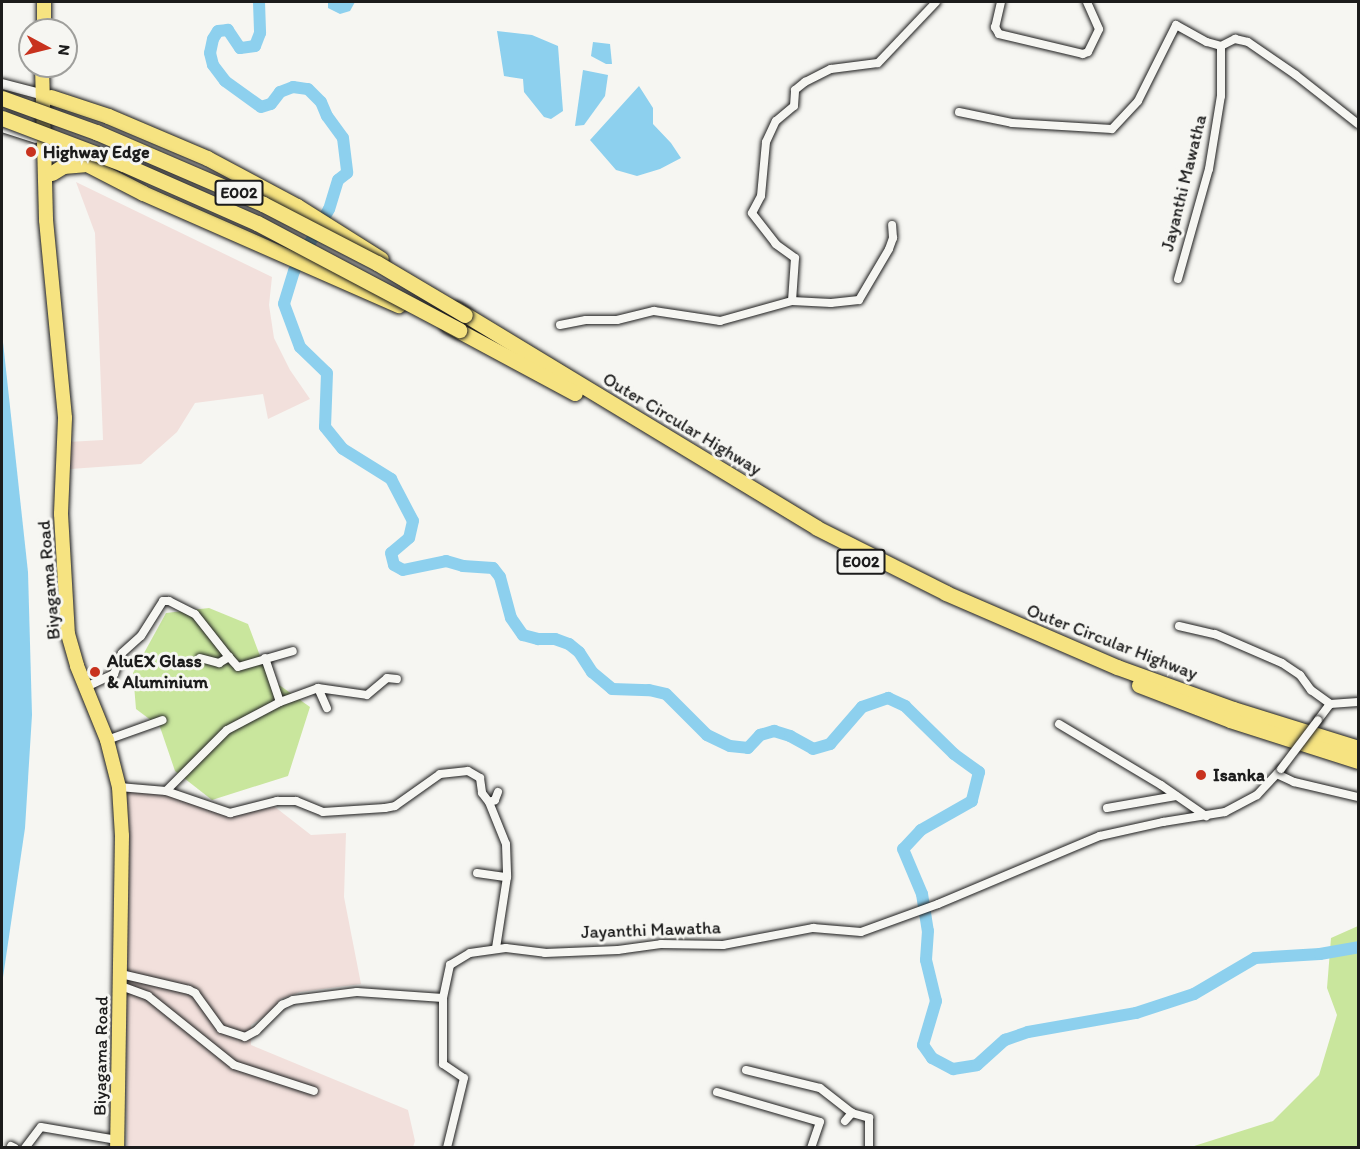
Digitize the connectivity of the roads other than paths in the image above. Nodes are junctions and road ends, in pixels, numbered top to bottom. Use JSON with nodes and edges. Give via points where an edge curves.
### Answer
{"nodes":[{"id":1,"x":936,"y":2,"type":"edge"},
{"id":2,"x":1001,"y":2,"type":"edge"},
{"id":3,"x":1087,"y":2,"type":"edge"},
{"id":4,"x":1221,"y":46,"type":"junction"},
{"id":5,"x":44,"y":78,"type":"edge"},
{"id":6,"x":48,"y":78,"type":"edge"},
{"id":7,"x":2,"y":84,"type":"edge"},
{"id":8,"x":46,"y":96,"type":"junction"},
{"id":9,"x":2,"y":98,"type":"edge"},
{"id":10,"x":959,"y":112,"type":"dead end"},
{"id":11,"x":2,"y":118,"type":"edge"},
{"id":12,"x":1359,"y":124,"type":"edge"},
{"id":13,"x":2,"y":127,"type":"edge"},
{"id":14,"x":48,"y":144,"type":"junction"},
{"id":15,"x":84,"y":164,"type":"junction"},
{"id":16,"x":52,"y":173,"type":"junction"},
{"id":17,"x":892,"y":225,"type":"dead end"},
{"id":18,"x":50,"y":255,"type":"junction"},
{"id":19,"x":1178,"y":279,"type":"dead end"},
{"id":20,"x":792,"y":301,"type":"junction"},
{"id":21,"x":465,"y":315,"type":"junction"},
{"id":22,"x":560,"y":325,"type":"dead end"},
{"id":23,"x":459,"y":330,"type":"junction"},
{"id":24,"x":665,"y":443,"type":"junction"},
{"id":25,"x":1179,"y":626,"type":"dead end"},
{"id":26,"x":292,"y":651,"type":"dead end"},
{"id":27,"x":1072,"y":653,"type":"junction"},
{"id":28,"x":229,"y":657,"type":"junction"},
{"id":29,"x":200,"y":658,"type":"dead end"},
{"id":30,"x":265,"y":658,"type":"junction"},
{"id":31,"x":397,"y":679,"type":"dead end"},
{"id":32,"x":86,"y":687,"type":"junction"},
{"id":33,"x":318,"y":688,"type":"junction"},
{"id":34,"x":280,"y":702,"type":"junction"},
{"id":35,"x":1359,"y":702,"type":"edge"},
{"id":36,"x":1329,"y":704,"type":"junction"},
{"id":37,"x":327,"y":708,"type":"dead end"},
{"id":38,"x":163,"y":720,"type":"dead end"},
{"id":39,"x":1059,"y":724,"type":"dead end"},
{"id":40,"x":107,"y":740,"type":"junction"},
{"id":41,"x":1359,"y":748,"type":"edge"},
{"id":42,"x":1359,"y":761,"type":"edge"},
{"id":43,"x":1279,"y":771,"type":"junction"},
{"id":44,"x":118,"y":787,"type":"junction"},
{"id":45,"x":166,"y":791,"type":"junction"},
{"id":46,"x":498,"y":792,"type":"dead end"},
{"id":47,"x":1176,"y":796,"type":"junction"},
{"id":48,"x":1359,"y":797,"type":"edge"},
{"id":49,"x":489,"y":802,"type":"junction"},
{"id":50,"x":1107,"y":808,"type":"dead end"},
{"id":51,"x":1206,"y":816,"type":"junction"},
{"id":52,"x":477,"y":873,"type":"dead end"},
{"id":53,"x":507,"y":877,"type":"junction"},
{"id":54,"x":496,"y":948,"type":"junction"},
{"id":55,"x":121,"y":980,"type":"junction"},
{"id":56,"x":442,"y":998,"type":"junction"},
{"id":57,"x":746,"y":1070,"type":"dead end"},
{"id":58,"x":314,"y":1091,"type":"dead end"},
{"id":59,"x":717,"y":1092,"type":"dead end"},
{"id":60,"x":852,"y":1113,"type":"junction"},
{"id":61,"x":845,"y":1121,"type":"dead end"},
{"id":62,"x":117,"y":1144,"type":"edge"},
{"id":63,"x":25,"y":1148,"type":"edge"},
{"id":64,"x":447,"y":1148,"type":"edge"},
{"id":65,"x":811,"y":1148,"type":"edge"},
{"id":66,"x":869,"y":1148,"type":"edge"}],
"edges":[{"from":1,"to":20,"type":"street","via":[[878,63],[831,69],[805,82],[795,90],[794,105],[776,121],[766,142],[761,196],[752,213],[776,244],[795,258]]},
{"from":2,"to":3,"type":"street","via":[[995,27],[999,34],[1083,54],[1088,52],[1099,29]]},
{"from":4,"to":10,"type":"street","via":[[1176,25],[1138,101],[1112,129],[1012,123]]},
{"from":4,"to":12,"type":"street","via":[[1235,39],[1248,42]]},
{"from":4,"to":19,"type":"street","name":"Jayanthi Mawatha","via":[[1221,96],[1209,169]]},
{"from":5,"to":8,"type":"main road","name":"Biyagama Road"},
{"from":6,"to":8,"type":"main road","name":"Biyagama Road"},
{"from":7,"to":8,"type":"street"},
{"from":8,"to":14,"type":"main road","name":"Biyagama Road"},
{"from":8,"to":21,"type":"highway","bridge":true,"via":[[108,116],[207,159],[297,206]]},
{"from":9,"to":21,"type":"highway","name":"Outer Circular Highway","number":"E002","bridge":true,"via":[[96,132],[263,204],[377,263]]},
{"from":11,"to":23,"type":"highway","name":"Outer Circular Highway","number":"E002","bridge":true,"via":[[215,203]]},
{"from":13,"to":14,"type":"street"},
{"from":14,"to":15,"type":"highway"},
{"from":14,"to":16,"type":"main road","name":"Biyagama Road"},
{"from":14,"to":18,"type":"main road","name":"Biyagama Road","via":[[46,220]]},
{"from":15,"to":16,"type":"highway","via":[[63,166]]},
{"from":15,"to":23,"type":"highway","bridge":true},
{"from":16,"to":18,"type":"main road","name":"Biyagama Road"},
{"from":17,"to":20,"type":"street","via":[[889,249],[859,300]]},
{"from":18,"to":32,"type":"main road","name":"Biyagama Road","via":[[65,418],[61,514],[69,634]]},
{"from":20,"to":22,"type":"street","via":[[720,321],[654,311],[617,320]]},
{"from":21,"to":24,"type":"highway","name":"Outer Circular Highway","number":"E002"},
{"from":23,"to":24,"type":"highway","name":"Outer Circular Highway","number":"E002"},
{"from":24,"to":27,"type":"highway","name":"Outer Circular Highway","number":"E002","via":[[854,547]]},
{"from":25,"to":36,"type":"street","via":[[1215,634],[1282,663]]},
{"from":26,"to":30,"type":"street"},
{"from":27,"to":41,"type":"highway","name":"Outer Circular Highway","number":"E002"},
{"from":27,"to":42,"type":"highway","name":"Outer Circular Highway","number":"E002","via":[[1220,716]]},
{"from":28,"to":29,"type":"street","via":[[219,663]]},
{"from":28,"to":30,"type":"street","via":[[238,667]]},
{"from":28,"to":32,"type":"street","via":[[195,614],[163,601],[141,636],[122,653],[114,674]]},
{"from":30,"to":34,"type":"street"},
{"from":31,"to":33,"type":"street","via":[[387,678],[367,695]]},
{"from":32,"to":40,"type":"main road","name":"Biyagama Road"},
{"from":33,"to":34,"type":"street"},
{"from":33,"to":37,"type":"street"},
{"from":34,"to":45,"type":"street","via":[[227,730]]},
{"from":35,"to":36,"type":"street"},
{"from":36,"to":43,"type":"street","name":"Jayanthi Mawatha","bridge":true},
{"from":38,"to":40,"type":"street"},
{"from":39,"to":47,"type":"street"},
{"from":40,"to":44,"type":"main road","name":"Biyagama Road"},
{"from":43,"to":48,"type":"street","via":[[1294,782]]},
{"from":43,"to":51,"type":"street","name":"Jayanthi Mawatha","via":[[1257,795],[1225,812]]},
{"from":44,"to":45,"type":"street"},
{"from":44,"to":55,"type":"main road","name":"Biyagama Road","via":[[122,837]]},
{"from":45,"to":49,"type":"street","via":[[230,813],[277,801],[296,801],[323,812],[374,809],[394,806],[440,774],[468,771],[480,778],[482,793]]},
{"from":46,"to":49,"type":"street","via":[[495,800]]},
{"from":47,"to":50,"type":"street"},
{"from":47,"to":51,"type":"street"},
{"from":49,"to":53,"type":"street","via":[[506,844]]},
{"from":51,"to":54,"type":"street","name":"Jayanthi Mawatha","via":[[1100,836],[861,932],[813,928],[723,945],[661,944],[618,950],[545,953]]},
{"from":52,"to":53,"type":"street"},
{"from":53,"to":54,"type":"street"},
{"from":54,"to":56,"type":"street","name":"Jayanthi Mawatha","via":[[470,953],[450,965]]},
{"from":55,"to":56,"type":"street","via":[[189,990],[221,1029],[245,1037],[293,1000],[357,992]]},
{"from":55,"to":58,"type":"street","via":[[148,996],[234,1065]]},
{"from":55,"to":62,"type":"main road","name":"Biyagama Road"},
{"from":56,"to":64,"type":"street","via":[[443,1064],[464,1078]]},
{"from":57,"to":60,"type":"street","via":[[820,1088]]},
{"from":59,"to":65,"type":"street","via":[[820,1122]]},
{"from":60,"to":61,"type":"street"},
{"from":60,"to":66,"type":"street","via":[[869,1118]]},
{"from":62,"to":63,"type":"street","via":[[41,1127]]}]}
